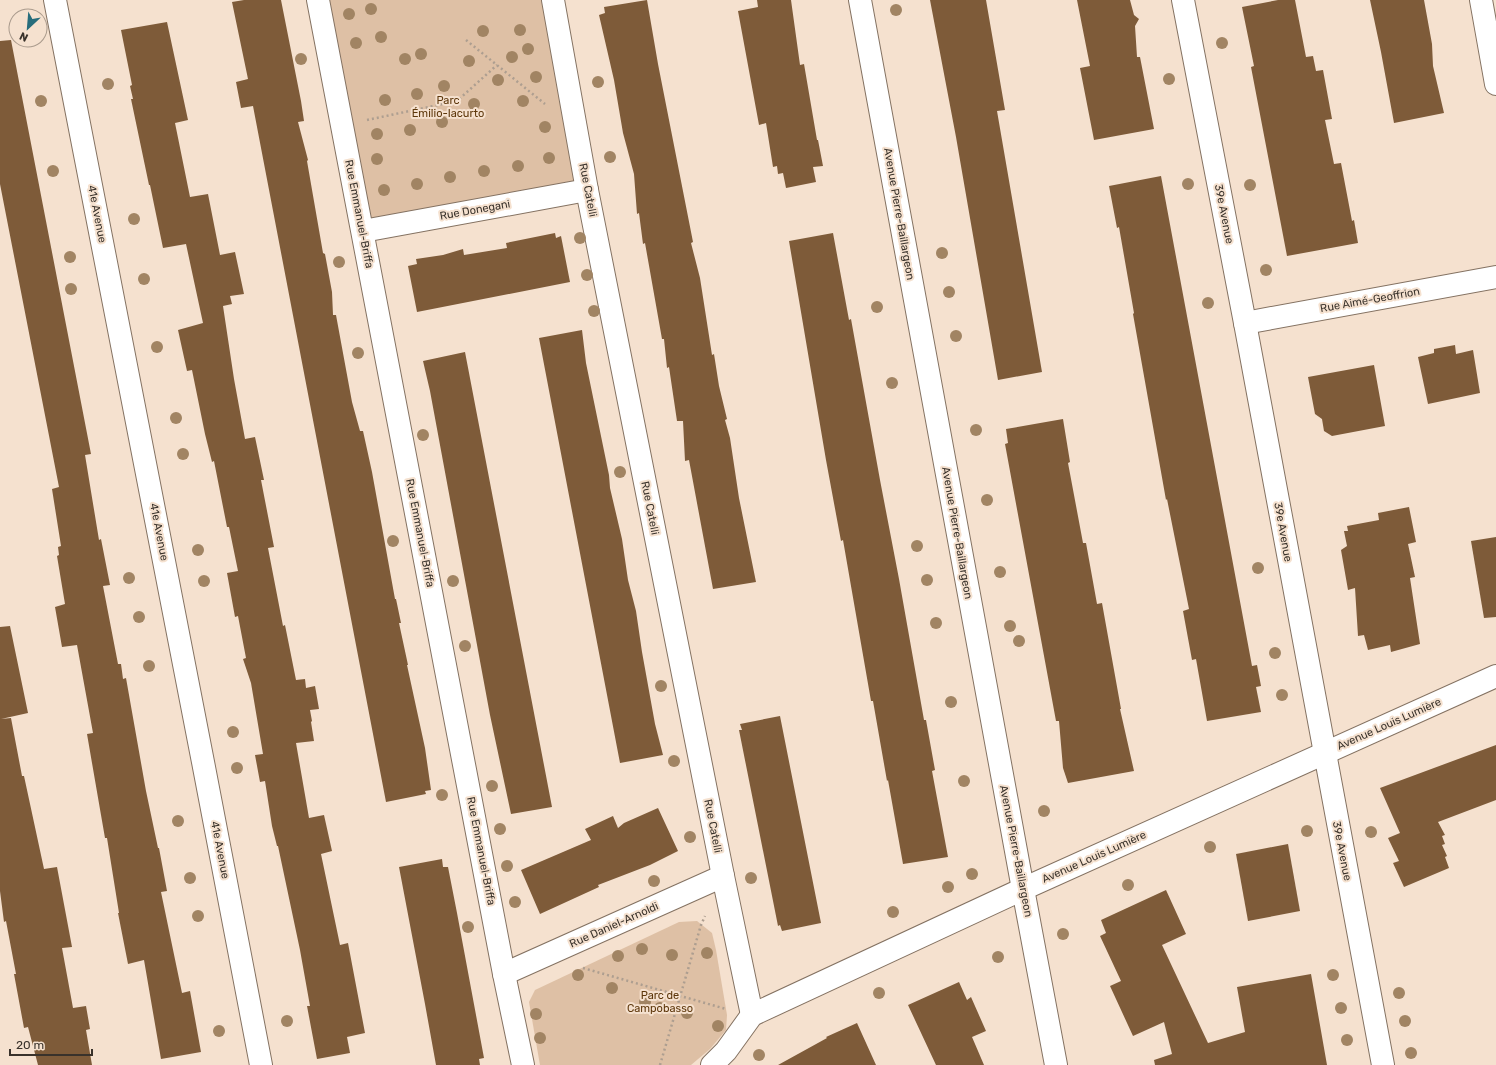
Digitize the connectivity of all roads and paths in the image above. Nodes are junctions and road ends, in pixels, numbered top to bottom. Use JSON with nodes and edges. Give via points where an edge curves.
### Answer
{"nodes":[{"id":1,"x":55,"y":0,"type":"edge"},
{"id":2,"x":318,"y":0,"type":"edge"},
{"id":3,"x":553,"y":0,"type":"edge"},
{"id":4,"x":860,"y":0,"type":"edge"},
{"id":5,"x":1183,"y":0,"type":"edge"},
{"id":6,"x":1481,"y":0,"type":"edge"},
{"id":7,"x":466,"y":40,"type":"dead end"},
{"id":8,"x":497,"y":65,"type":"junction"},
{"id":9,"x":1496,"y":84,"type":"edge"},
{"id":10,"x":546,"y":105,"type":"dead end"},
{"id":11,"x":342,"y":126,"type":"junction"},
{"id":12,"x":587,"y":190,"type":"junction"},
{"id":13,"x":363,"y":231,"type":"junction"},
{"id":14,"x":1496,"y":278,"type":"edge"},
{"id":15,"x":1245,"y":323,"type":"junction"},
{"id":16,"x":1496,"y":676,"type":"edge"},
{"id":17,"x":1324,"y":753,"type":"junction"},
{"id":18,"x":723,"y":876,"type":"junction"},
{"id":19,"x":1022,"y":889,"type":"junction"},
{"id":20,"x":707,"y":911,"type":"dead end"},
{"id":21,"x":582,"y":968,"type":"dead end"},
{"id":22,"x":504,"y":974,"type":"junction"},
{"id":23,"x":680,"y":996,"type":"junction"},
{"id":24,"x":752,"y":1016,"type":"junction"},
{"id":25,"x":261,"y":1065,"type":"edge"},
{"id":26,"x":523,"y":1065,"type":"edge"},
{"id":27,"x":660,"y":1065,"type":"edge"},
{"id":28,"x":712,"y":1065,"type":"edge"},
{"id":29,"x":1056,"y":1065,"type":"edge"},
{"id":30,"x":1383,"y":1065,"type":"edge"}],
"edges":[{"from":1,"to":25,"type":"street","name":"41e Avenue"},
{"from":2,"to":11,"type":"street","name":"Rue Emmanuel-Briffa"},
{"from":3,"to":12,"type":"street","name":"Rue Catelli"},
{"from":4,"to":19,"type":"street","name":"Avenue Pierre-Baillargeon"},
{"from":5,"to":15,"type":"street","name":"39e Avenue"},
{"from":6,"to":9,"type":"street"},
{"from":7,"to":8,"type":"path"},
{"from":8,"to":10,"type":"path"},
{"from":8,"to":11,"type":"path","via":[[457,101]]},
{"from":11,"to":13,"type":"street","name":"Rue Emmanuel-Briffa"},
{"from":12,"to":13,"type":"street","name":"Rue Donegani"},
{"from":12,"to":18,"type":"street","name":"Rue Catelli"},
{"from":13,"to":22,"type":"street","name":"Rue Emmanuel-Briffa"},
{"from":14,"to":15,"type":"street","name":"Rue Aimé-Geoffrion"},
{"from":15,"to":17,"type":"street","name":"39e Avenue"},
{"from":16,"to":17,"type":"street","name":"Avenue Louis Lumière"},
{"from":17,"to":19,"type":"street","name":"Avenue Louis Lumière"},
{"from":17,"to":30,"type":"street","name":"39e Avenue"},
{"from":18,"to":22,"type":"street","name":"Rue Daniel-Arnoldi"},
{"from":18,"to":24,"type":"street","name":"Rue Catelli"},
{"from":19,"to":24,"type":"street","name":"Avenue Louis Lumière"},
{"from":19,"to":29,"type":"street","name":"Avenue Pierre-Baillargeon"},
{"from":20,"to":23,"type":"path"},
{"from":21,"to":23,"type":"path"},
{"from":22,"to":26,"type":"street","name":"Rue Emmanuel-Briffa"},
{"from":23,"to":24,"type":"path"},
{"from":23,"to":27,"type":"path"},
{"from":24,"to":28,"type":"street","name":"Avenue Louis Lumière"}]}
